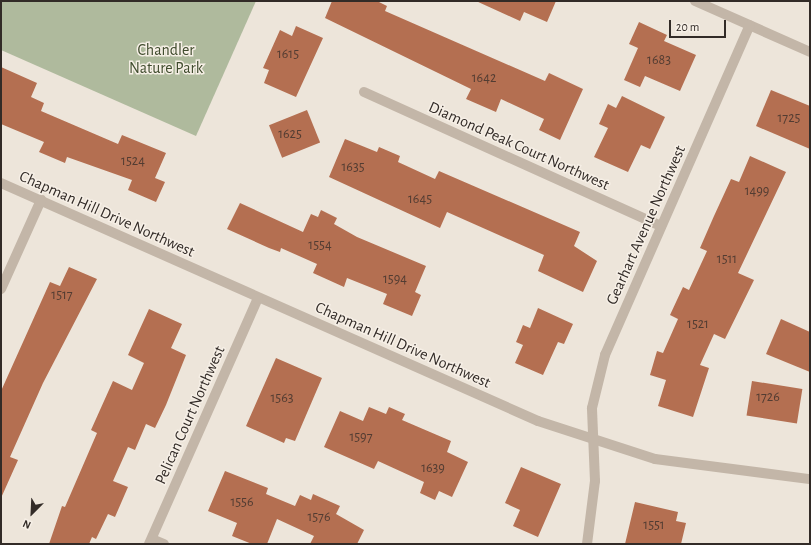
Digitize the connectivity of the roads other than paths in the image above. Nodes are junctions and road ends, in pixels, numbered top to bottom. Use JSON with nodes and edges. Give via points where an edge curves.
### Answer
{"nodes":[{"id":1,"x":695,"y":1,"type":"edge"},
{"id":2,"x":750,"y":25,"type":"junction"},
{"id":3,"x":810,"y":52,"type":"edge"},
{"id":4,"x":364,"y":92,"type":"dead end"},
{"id":5,"x":1,"y":183,"type":"edge"},
{"id":6,"x":41,"y":200,"type":"junction"},
{"id":7,"x":661,"y":226,"type":"junction"},
{"id":8,"x":1,"y":290,"type":"edge"},
{"id":9,"x":258,"y":298,"type":"junction"},
{"id":10,"x":596,"y":442,"type":"junction"},
{"id":11,"x":810,"y":479,"type":"edge"},
{"id":12,"x":150,"y":541,"type":"edge"},
{"id":13,"x":164,"y":544,"type":"edge"},
{"id":14,"x":587,"y":544,"type":"edge"}],
"edges":[{"from":1,"to":2,"type":"street"},
{"from":2,"to":3,"type":"street"},
{"from":2,"to":7,"type":"street","name":"Gearhart Avenue Northwest"},
{"from":4,"to":7,"type":"street","name":"Diamond Peak Court Northwest"},
{"from":5,"to":6,"type":"street","name":"Chapman Hill Drive Northwest"},
{"from":6,"to":8,"type":"street"},
{"from":6,"to":9,"type":"street","name":"Chapman Hill Drive Northwest"},
{"from":7,"to":10,"type":"street","name":"Gearhart Avenue Northwest","via":[[605,355],[592,408]]},
{"from":9,"to":10,"type":"street","name":"Chapman Hill Drive Northwest","via":[[538,421]]},
{"from":9,"to":12,"type":"street","name":"Pelican Court Northwest"},
{"from":10,"to":11,"type":"street","name":"Chapman Hill Drive Northwest","via":[[655,459],[704,468]]},
{"from":10,"to":14,"type":"street","name":"Gearhart Avenue Northwest","via":[[593,513]]},
{"from":12,"to":13,"type":"street"}]}
